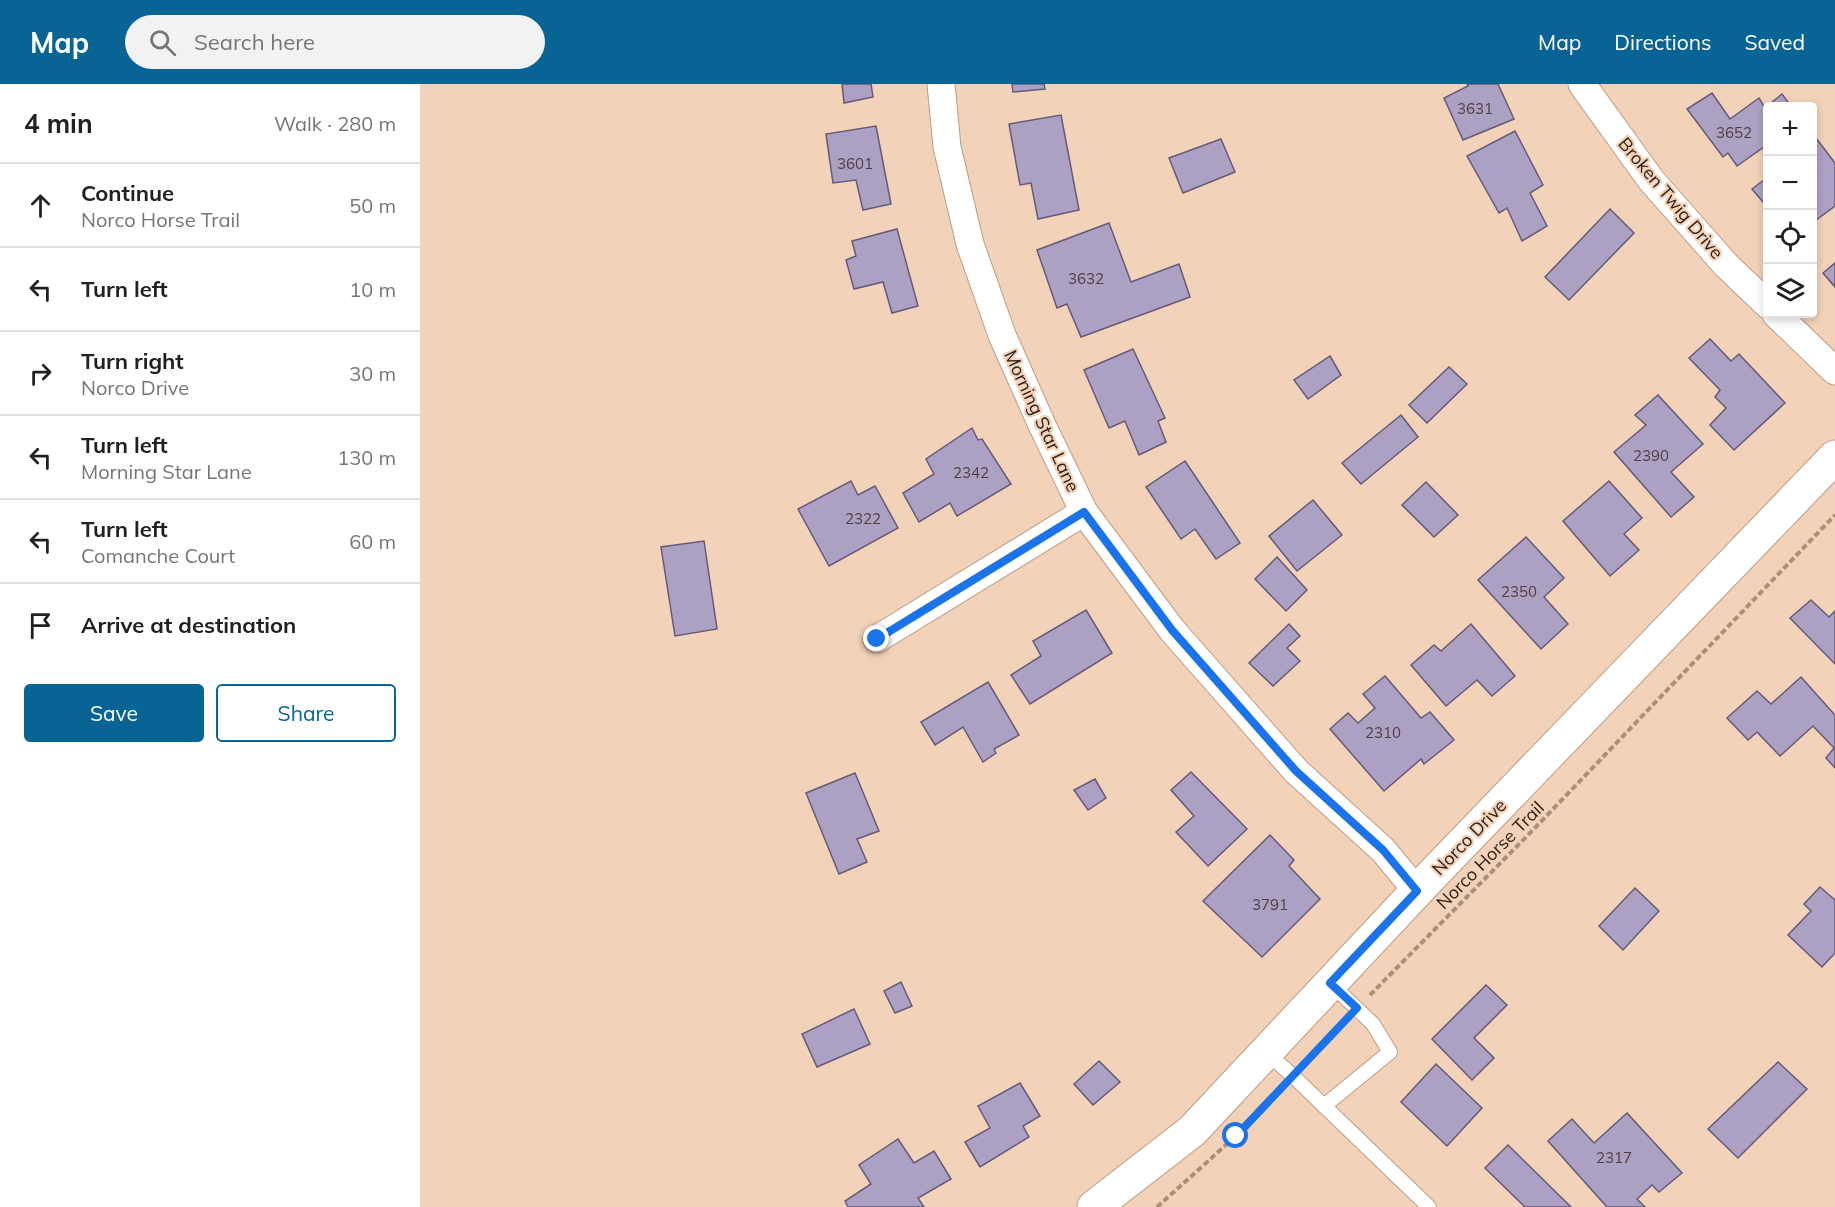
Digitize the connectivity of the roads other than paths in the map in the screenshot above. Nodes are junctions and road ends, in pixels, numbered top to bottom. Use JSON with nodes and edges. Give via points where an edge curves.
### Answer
{"nodes":[{"id":1,"x":941,"y":84,"type":"edge"},
{"id":2,"x":1582,"y":84,"type":"edge"},
{"id":3,"x":1763,"y":301,"type":"edge"},
{"id":4,"x":1780,"y":318,"type":"edge"},
{"id":5,"x":1835,"y":371,"type":"edge"},
{"id":6,"x":1835,"y":457,"type":"edge"},
{"id":7,"x":1084,"y":512,"type":"junction"},
{"id":8,"x":877,"y":639,"type":"dead end"},
{"id":9,"x":1417,"y":891,"type":"junction"},
{"id":10,"x":1330,"y":983,"type":"junction"},
{"id":11,"x":1266,"y":1052,"type":"junction"},
{"id":12,"x":1324,"y":1106,"type":"junction"},
{"id":13,"x":1094,"y":1207,"type":"edge"},
{"id":14,"x":1429,"y":1207,"type":"edge"}],
"edges":[{"from":1,"to":7,"type":"street","name":"Morning Star Lane","via":[[946,147],[970,244],[1002,335]]},
{"from":2,"to":3,"type":"street","name":"Broken Twig Drive","via":[[1651,180]]},
{"from":4,"to":5,"type":"street"},
{"from":6,"to":9,"type":"main road","name":"Norco Drive"},
{"from":7,"to":8,"type":"street"},
{"from":7,"to":9,"type":"street","name":"Morning Star Lane","via":[[1172,630],[1296,771],[1383,850]]},
{"from":9,"to":10,"type":"main road","name":"Norco Drive"},
{"from":10,"to":11,"type":"main road","name":"Norco Drive"},
{"from":10,"to":12,"type":"lane","via":[[1373,1024],[1390,1052]]},
{"from":11,"to":12,"type":"lane"},
{"from":11,"to":13,"type":"main road","name":"Norco Drive","via":[[1192,1131]]},
{"from":12,"to":14,"type":"lane"}]}
